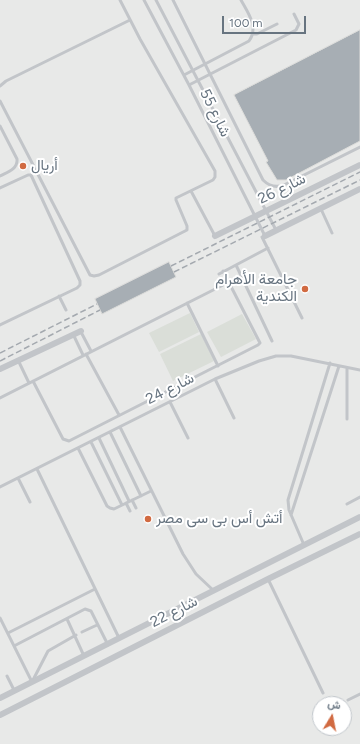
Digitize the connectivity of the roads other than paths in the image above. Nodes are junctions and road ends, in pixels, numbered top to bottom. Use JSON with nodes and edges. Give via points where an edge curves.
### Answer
{"nodes":[{"id":1,"x":121,"y":0,"type":"edge"},
{"id":2,"x":144,"y":0,"type":"edge"},
{"id":3,"x":156,"y":0,"type":"edge"},
{"id":4,"x":173,"y":0,"type":"edge"},
{"id":5,"x":241,"y":0,"type":"edge"},
{"id":6,"x":294,"y":14,"type":"dead end"},
{"id":7,"x":130,"y":20,"type":"junction"},
{"id":8,"x":277,"y":24,"type":"dead end"},
{"id":9,"x":253,"y":34,"type":"junction"},
{"id":10,"x":206,"y":64,"type":"junction"},
{"id":11,"x":192,"y":71,"type":"junction"},
{"id":12,"x":210,"y":74,"type":"junction"},
{"id":13,"x":184,"y":75,"type":"junction"},
{"id":14,"x":197,"y":80,"type":"junction"},
{"id":15,"x":189,"y":85,"type":"junction"},
{"id":16,"x":0,"y":86,"type":"edge"},
{"id":17,"x":0,"y":101,"type":"edge"},
{"id":18,"x":0,"y":126,"type":"edge"},
{"id":19,"x":360,"y":147,"type":"edge"},
{"id":20,"x":360,"y":165,"type":"edge"},
{"id":21,"x":0,"y":176,"type":"edge"},
{"id":22,"x":0,"y":188,"type":"edge"},
{"id":23,"x":191,"y":191,"type":"junction"},
{"id":24,"x":359,"y":191,"type":"edge"},
{"id":25,"x":320,"y":208,"type":"junction"},
{"id":26,"x":265,"y":212,"type":"junction"},
{"id":27,"x":254,"y":217,"type":"junction"},
{"id":28,"x":276,"y":230,"type":"junction"},
{"id":29,"x":332,"y":232,"type":"dead end"},
{"id":30,"x":215,"y":236,"type":"joint"},
{"id":31,"x":264,"y":236,"type":"junction"},
{"id":32,"x":268,"y":248,"type":"junction"},
{"id":33,"x":236,"y":264,"type":"junction"},
{"id":34,"x":223,"y":271,"type":"junction"},
{"id":35,"x":219,"y":274,"type":"dead end"},
{"id":36,"x":228,"y":282,"type":"junction"},
{"id":37,"x":59,"y":296,"type":"junction"},
{"id":38,"x":187,"y":303,"type":"junction"},
{"id":39,"x":66,"y":310,"type":"dead end"},
{"id":40,"x":302,"y":318,"type":"dead end"},
{"id":41,"x":0,"y":325,"type":"edge"},
{"id":42,"x":81,"y":330,"type":"joint"},
{"id":43,"x":73,"y":334,"type":"junction"},
{"id":44,"x":272,"y":341,"type":"dead end"},
{"id":45,"x":91,"y":352,"type":"junction"},
{"id":46,"x":85,"y":355,"type":"junction"},
{"id":47,"x":18,"y":360,"type":"junction"},
{"id":48,"x":330,"y":363,"type":"junction"},
{"id":49,"x":218,"y":366,"type":"junction"},
{"id":50,"x":339,"y":366,"type":"junction"},
{"id":51,"x":347,"y":368,"type":"junction"},
{"id":52,"x":0,"y":369,"type":"edge"},
{"id":53,"x":360,"y":370,"type":"edge"},
{"id":54,"x":215,"y":379,"type":"junction"},
{"id":55,"x":33,"y":381,"type":"junction"},
{"id":56,"x":29,"y":383,"type":"junction"},
{"id":57,"x":0,"y":398,"type":"edge"},
{"id":58,"x":170,"y":402,"type":"junction"},
{"id":59,"x":119,"y":416,"type":"junction"},
{"id":60,"x":234,"y":418,"type":"dead end"},
{"id":61,"x":347,"y":419,"type":"dead end"},
{"id":62,"x":120,"y":427,"type":"junction"},
{"id":63,"x":110,"y":432,"type":"junction"},
{"id":64,"x":99,"y":438,"type":"junction"},
{"id":65,"x":188,"y":438,"type":"dead end"},
{"id":66,"x":91,"y":442,"type":"junction"},
{"id":67,"x":78,"y":448,"type":"junction"},
{"id":68,"x":37,"y":469,"type":"junction"},
{"id":69,"x":18,"y":478,"type":"junction"},
{"id":70,"x":0,"y":487,"type":"edge"},
{"id":71,"x":151,"y":491,"type":"junction"},
{"id":72,"x":141,"y":496,"type":"junction"},
{"id":73,"x":360,"y":497,"type":"edge"},
{"id":74,"x":129,"y":501,"type":"junction"},
{"id":75,"x":30,"y":502,"type":"dead end"},
{"id":76,"x":347,"y":504,"type":"dead end"},
{"id":77,"x":122,"y":505,"type":"junction"},
{"id":78,"x":136,"y":508,"type":"dead end"},
{"id":79,"x":130,"y":511,"type":"dead end"},
{"id":80,"x":291,"y":515,"type":"junction"},
{"id":81,"x":360,"y":517,"type":"edge"},
{"id":82,"x":360,"y":534,"type":"edge"},
{"id":83,"x":304,"y":545,"type":"junction"},
{"id":84,"x":268,"y":579,"type":"junction"},
{"id":85,"x":95,"y":589,"type":"junction"},
{"id":86,"x":213,"y":590,"type":"junction"},
{"id":87,"x":0,"y":618,"type":"edge"},
{"id":88,"x":67,"y":619,"type":"junction"},
{"id":89,"x":97,"y":625,"type":"junction"},
{"id":90,"x":82,"y":632,"type":"dead end"},
{"id":91,"x":8,"y":633,"type":"junction"},
{"id":92,"x":76,"y":635,"type":"junction"},
{"id":93,"x":119,"y":638,"type":"junction"},
{"id":94,"x":108,"y":645,"type":"junction"},
{"id":95,"x":14,"y":646,"type":"junction"},
{"id":96,"x":84,"y":656,"type":"junction"},
{"id":97,"x":7,"y":676,"type":"dead end"},
{"id":98,"x":32,"y":682,"type":"junction"},
{"id":99,"x":14,"y":691,"type":"junction"},
{"id":100,"x":323,"y":693,"type":"dead end"},
{"id":101,"x":0,"y":698,"type":"edge"},
{"id":102,"x":0,"y":715,"type":"edge"}],
"edges":[{"from":1,"to":7,"type":"lane"},
{"from":2,"to":13,"type":"lane","name":"شارع 55"},
{"from":3,"to":11,"type":"lane","name":"شارع 55"},
{"from":4,"to":10,"type":"lane"},
{"from":5,"to":9,"type":"lane","via":[[253,24]]},
{"from":6,"to":12,"type":"lane","via":[[299,24],[296,30]]},
{"from":7,"to":16,"type":"lane"},
{"from":7,"to":23,"type":"lane","via":[[215,171],[213,180]]},
{"from":8,"to":9,"type":"lane"},
{"from":9,"to":10,"type":"lane","via":[[246,44]]},
{"from":10,"to":11,"type":"lane"},
{"from":10,"to":12,"type":"lane"},
{"from":11,"to":13,"type":"lane"},
{"from":11,"to":14,"type":"lane","name":"شارع 55"},
{"from":12,"to":14,"type":"lane"},
{"from":12,"to":19,"type":"lane","via":[[263,180],[269,185],[284,185]]},
{"from":13,"to":15,"type":"lane","name":"شارع 55"},
{"from":14,"to":15,"type":"lane"},
{"from":14,"to":26,"type":"lane","name":"شارع 55"},
{"from":15,"to":27,"type":"lane","name":"شارع 55"},
{"from":17,"to":23,"type":"lane","via":[[92,276],[99,275],[187,230],[188,226],[176,200]]},
{"from":18,"to":21,"type":"lane","via":[[17,162],[14,168]]},
{"from":20,"to":26,"type":"street","name":"شارع 26"},
{"from":22,"to":37,"type":"lane","via":[[28,174],[32,176],[80,281],[78,287]]},
{"from":23,"to":30,"type":"lane"},
{"from":24,"to":25,"type":"street"},
{"from":25,"to":28,"type":"street"},
{"from":25,"to":29,"type":"lane"},
{"from":26,"to":27,"type":"street","name":"شارع 26"},
{"from":26,"to":28,"type":"lane","name":"شارع 55"},
{"from":27,"to":30,"type":"street","name":"شارع 26"},
{"from":27,"to":31,"type":"lane","name":"شارع 55"},
{"from":28,"to":31,"type":"street"},
{"from":31,"to":32,"type":"lane","name":"شارع 55"},
{"from":32,"to":33,"type":"lane"},
{"from":32,"to":40,"type":"lane","name":"شارع 55"},
{"from":33,"to":34,"type":"lane"},
{"from":33,"to":44,"type":"lane"},
{"from":34,"to":35,"type":"lane"},
{"from":34,"to":36,"type":"lane"},
{"from":36,"to":38,"type":"lane"},
{"from":36,"to":49,"type":"lane","via":[[260,342]]},
{"from":37,"to":39,"type":"lane"},
{"from":37,"to":41,"type":"lane"},
{"from":38,"to":45,"type":"lane"},
{"from":38,"to":49,"type":"lane"},
{"from":42,"to":43,"type":"street"},
{"from":42,"to":45,"type":"lane"},
{"from":43,"to":46,"type":"lane"},
{"from":43,"to":47,"type":"street"},
{"from":45,"to":46,"type":"lane"},
{"from":46,"to":55,"type":"lane"},
{"from":46,"to":59,"type":"lane"},
{"from":47,"to":52,"type":"street"},
{"from":47,"to":56,"type":"lane"},
{"from":48,"to":50,"type":"lane","name":"شارع 24"},
{"from":48,"to":54,"type":"lane","name":"شارع 24","via":[[276,356],[259,360]]},
{"from":48,"to":80,"type":"lane","via":[[289,495]]},
{"from":49,"to":59,"type":"lane"},
{"from":50,"to":51,"type":"lane","name":"شارع 24"},
{"from":50,"to":80,"type":"lane"},
{"from":51,"to":53,"type":"lane","name":"شارع 24"},
{"from":51,"to":61,"type":"lane"},
{"from":54,"to":58,"type":"lane","name":"شارع 24"},
{"from":54,"to":60,"type":"lane"},
{"from":55,"to":56,"type":"lane"},
{"from":55,"to":59,"type":"lane","via":[[61,437],[66,441]]},
{"from":56,"to":57,"type":"lane"},
{"from":58,"to":62,"type":"lane","name":"شارع 24"},
{"from":58,"to":65,"type":"lane"},
{"from":62,"to":63,"type":"lane","name":"شارع 24"},
{"from":62,"to":71,"type":"lane"},
{"from":63,"to":64,"type":"lane","name":"شارع 24"},
{"from":63,"to":72,"type":"lane"},
{"from":64,"to":66,"type":"lane","name":"شارع 24"},
{"from":64,"to":74,"type":"lane"},
{"from":66,"to":67,"type":"lane","name":"شارع 24"},
{"from":66,"to":77,"type":"lane"},
{"from":67,"to":68,"type":"lane","name":"شارع 24"},
{"from":67,"to":77,"type":"lane","via":[[107,506],[112,509]]},
{"from":68,"to":69,"type":"lane","name":"شارع 24"},
{"from":68,"to":85,"type":"lane"},
{"from":69,"to":70,"type":"lane","name":"شارع 24"},
{"from":69,"to":75,"type":"lane"},
{"from":71,"to":72,"type":"lane"},
{"from":71,"to":86,"type":"lane","via":[[189,564]]},
{"from":72,"to":74,"type":"lane"},
{"from":73,"to":76,"type":"lane"},
{"from":74,"to":77,"type":"lane"},
{"from":74,"to":78,"type":"lane"},
{"from":74,"to":79,"type":"lane"},
{"from":80,"to":83,"type":"lane"},
{"from":81,"to":83,"type":"street","name":"شارع 22"},
{"from":82,"to":84,"type":"street","name":"شارع 22"},
{"from":83,"to":86,"type":"street","name":"شارع 22"},
{"from":84,"to":100,"type":"lane"},
{"from":84,"to":102,"type":"street","name":"شارع 22"},
{"from":85,"to":91,"type":"lane"},
{"from":85,"to":93,"type":"lane"},
{"from":86,"to":93,"type":"street","name":"شارع 22"},
{"from":87,"to":91,"type":"lane"},
{"from":88,"to":89,"type":"lane","via":[[85,609],[89,610]]},
{"from":88,"to":92,"type":"lane"},
{"from":88,"to":95,"type":"lane"},
{"from":89,"to":90,"type":"lane"},
{"from":89,"to":94,"type":"lane"},
{"from":91,"to":95,"type":"lane"},
{"from":92,"to":96,"type":"lane"},
{"from":92,"to":98,"type":"lane","via":[[48,651]]},
{"from":93,"to":94,"type":"street","name":"شارع 22"},
{"from":94,"to":96,"type":"street","name":"شارع 22"},
{"from":95,"to":98,"type":"lane"},
{"from":96,"to":98,"type":"street","name":"شارع 22"},
{"from":97,"to":99,"type":"lane"},
{"from":98,"to":99,"type":"street","name":"شارع 22"},
{"from":99,"to":101,"type":"street","name":"شارع 22"}]}
